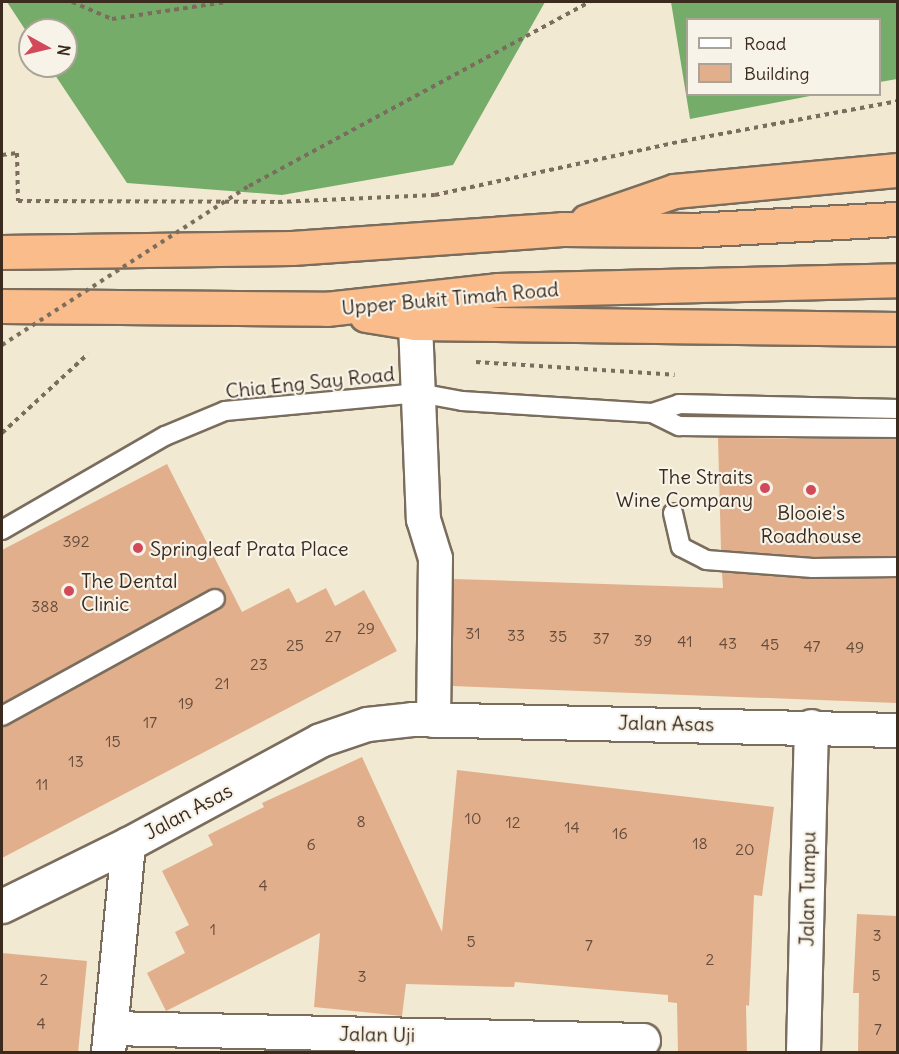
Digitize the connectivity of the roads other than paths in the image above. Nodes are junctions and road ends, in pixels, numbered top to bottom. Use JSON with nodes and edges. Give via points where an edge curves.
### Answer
{"nodes":[{"id":1,"x":897,"y":170,"type":"edge"},
{"id":2,"x":897,"y":219,"type":"edge"},
{"id":3,"x":562,"y":229,"type":"junction"},
{"id":4,"x":2,"y":252,"type":"edge"},
{"id":5,"x":897,"y":280,"type":"edge"},
{"id":6,"x":2,"y":306,"type":"edge"},
{"id":7,"x":326,"y":309,"type":"junction"},
{"id":8,"x":415,"y":323,"type":"junction"},
{"id":9,"x":897,"y":329,"type":"edge"},
{"id":10,"x":419,"y":393,"type":"junction"},
{"id":11,"x":897,"y":409,"type":"edge"},
{"id":12,"x":652,"y":413,"type":"junction"},
{"id":13,"x":897,"y":428,"type":"edge"},
{"id":14,"x":673,"y":513,"type":"dead end"},
{"id":15,"x":2,"y":530,"type":"edge"},
{"id":16,"x":897,"y":567,"type":"edge"},
{"id":17,"x":215,"y":599,"type":"dead end"},
{"id":18,"x":2,"y":716,"type":"edge"},
{"id":19,"x":423,"y":719,"type":"junction"},
{"id":20,"x":811,"y":726,"type":"junction"},
{"id":21,"x":897,"y":730,"type":"edge"},
{"id":22,"x":128,"y":844,"type":"junction"},
{"id":23,"x":2,"y":906,"type":"edge"},
{"id":24,"x":109,"y":1040,"type":"edge"},
{"id":25,"x":643,"y":1040,"type":"dead end"},
{"id":26,"x":803,"y":1053,"type":"edge"}],
"edges":[{"from":1,"to":3,"type":"highway","via":[[674,192]]},
{"from":2,"to":3,"type":"highway","via":[[692,230]]},
{"from":3,"to":4,"type":"highway","via":[[292,248]]},
{"from":5,"to":7,"type":"highway","name":"Upper Bukit Timah Road","via":[[497,290]]},
{"from":6,"to":7,"type":"highway","name":"Upper Bukit Timah Road"},
{"from":7,"to":8,"type":"highway"},
{"from":8,"to":9,"type":"highway"},
{"from":8,"to":10,"type":"street"},
{"from":10,"to":12,"type":"lane","name":"Chia Eng Say Road","via":[[462,401]]},
{"from":10,"to":15,"type":"lane","name":"Chia Eng Say Road","via":[[225,411],[165,436]]},
{"from":10,"to":19,"type":"street","via":[[423,519],[435,558]]},
{"from":11,"to":12,"type":"lane","name":"Chia Eng Say Road","via":[[679,404]]},
{"from":12,"to":13,"type":"lane","name":"Chia Eng Say Road","via":[[679,426]]},
{"from":14,"to":16,"type":"lane","via":[[681,547],[706,560],[813,568]]},
{"from":17,"to":18,"type":"lane"},
{"from":19,"to":20,"type":"street","name":"Jalan Asas"},
{"from":19,"to":22,"type":"street","name":"Jalan Asas","via":[[367,724],[320,740]]},
{"from":20,"to":21,"type":"street","name":"Jalan Asas"},
{"from":20,"to":26,"type":"street","name":"Jalan Tumpu"},
{"from":22,"to":23,"type":"street","name":"Jalan Asas"},
{"from":22,"to":24,"type":"street","name":"Jalan Uji"},
{"from":24,"to":25,"type":"street","name":"Jalan Uji"}]}
